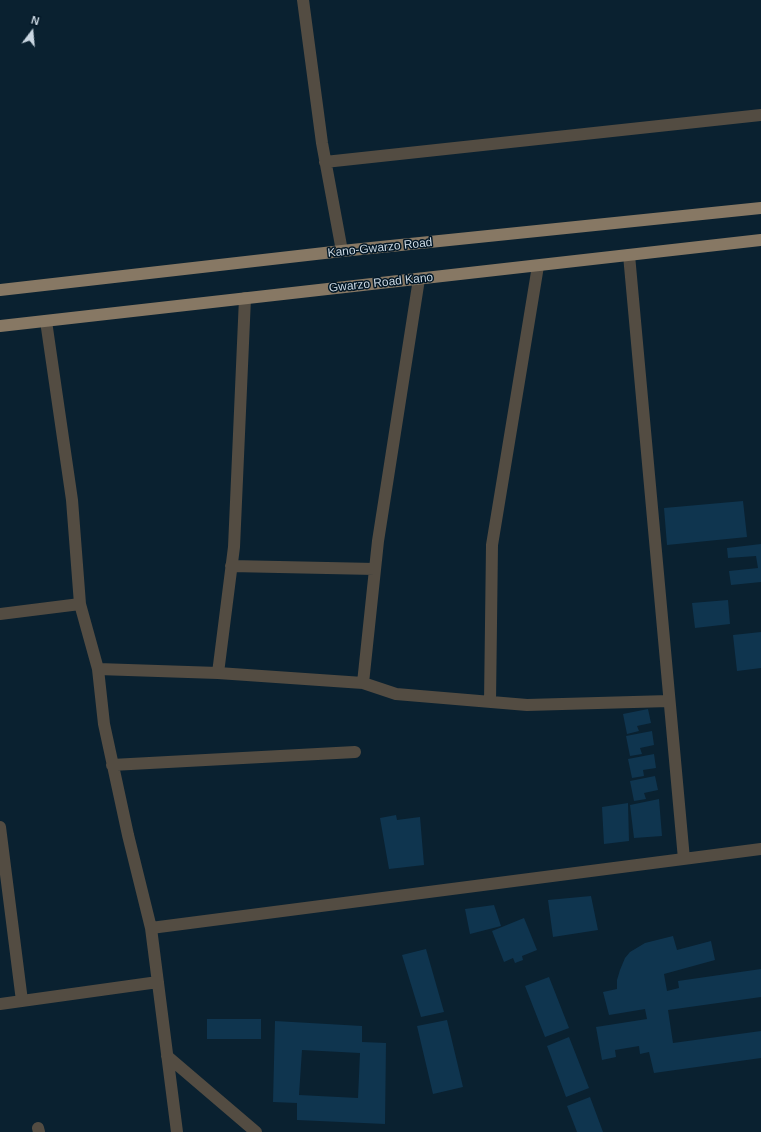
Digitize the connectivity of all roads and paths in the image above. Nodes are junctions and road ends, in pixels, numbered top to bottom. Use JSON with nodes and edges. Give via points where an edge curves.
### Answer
{"nodes":[{"id":1,"x":303,"y":0,"type":"edge"},
{"id":2,"x":761,"y":115,"type":"edge"},
{"id":3,"x":326,"y":162,"type":"junction"},
{"id":4,"x":761,"y":208,"type":"edge"},
{"id":5,"x":761,"y":240,"type":"edge"},
{"id":6,"x":342,"y":251,"type":"junction"},
{"id":7,"x":629,"y":255,"type":"junction"},
{"id":8,"x":538,"y":266,"type":"junction"},
{"id":9,"x":419,"y":279,"type":"junction"},
{"id":10,"x":0,"y":290,"type":"edge"},
{"id":11,"x":245,"y":298,"type":"junction"},
{"id":12,"x":46,"y":321,"type":"junction"},
{"id":13,"x":0,"y":326,"type":"edge"},
{"id":14,"x":232,"y":566,"type":"junction"},
{"id":15,"x":375,"y":569,"type":"junction"},
{"id":16,"x":80,"y":604,"type":"junction"},
{"id":17,"x":0,"y":614,"type":"edge"},
{"id":18,"x":98,"y":669,"type":"junction"},
{"id":19,"x":218,"y":672,"type":"junction"},
{"id":20,"x":363,"y":683,"type":"junction"},
{"id":21,"x":669,"y":701,"type":"junction"},
{"id":22,"x":490,"y":702,"type":"junction"},
{"id":23,"x":355,"y":752,"type":"dead end"},
{"id":24,"x":112,"y":765,"type":"junction"},
{"id":25,"x":0,"y":827,"type":"edge"},
{"id":26,"x":761,"y":849,"type":"edge"},
{"id":27,"x":684,"y":859,"type":"junction"},
{"id":28,"x":151,"y":928,"type":"junction"},
{"id":29,"x":158,"y":982,"type":"junction"},
{"id":30,"x":22,"y":1001,"type":"junction"},
{"id":31,"x":0,"y":1004,"type":"edge"},
{"id":32,"x":167,"y":1056,"type":"junction"},
{"id":33,"x":177,"y":1132,"type":"edge"},
{"id":34,"x":256,"y":1132,"type":"edge"}],
"edges":[{"from":1,"to":3,"type":"street"},
{"from":2,"to":3,"type":"street"},
{"from":3,"to":6,"type":"street"},
{"from":4,"to":6,"type":"main road","name":"Kano-Gwarzo Road"},
{"from":5,"to":7,"type":"main road","name":"Gwarzo Road Kano"},
{"from":6,"to":10,"type":"main road","name":"Kano-Gwarzo Road"},
{"from":7,"to":8,"type":"main road","name":"Gwarzo Road Kano"},
{"from":7,"to":21,"type":"street"},
{"from":8,"to":9,"type":"main road","name":"Gwarzo Road Kano"},
{"from":8,"to":22,"type":"street","via":[[492,545]]},
{"from":9,"to":11,"type":"main road","name":"Gwarzo Road Kano"},
{"from":9,"to":15,"type":"street"},
{"from":11,"to":12,"type":"main road","name":"Gwarzo Road Kano"},
{"from":11,"to":14,"type":"street"},
{"from":12,"to":13,"type":"main road","name":"Gwarzo Road Kano"},
{"from":12,"to":16,"type":"street","via":[[72,500]]},
{"from":14,"to":15,"type":"street"},
{"from":14,"to":19,"type":"street"},
{"from":15,"to":20,"type":"street"},
{"from":16,"to":17,"type":"street"},
{"from":16,"to":18,"type":"street"},
{"from":18,"to":19,"type":"street"},
{"from":18,"to":24,"type":"street"},
{"from":19,"to":20,"type":"street"},
{"from":20,"to":22,"type":"street","via":[[396,694]]},
{"from":21,"to":22,"type":"street","via":[[527,705]]},
{"from":21,"to":27,"type":"street"},
{"from":23,"to":24,"type":"street"},
{"from":24,"to":28,"type":"street"},
{"from":25,"to":30,"type":"street"},
{"from":26,"to":27,"type":"street"},
{"from":27,"to":28,"type":"street"},
{"from":28,"to":29,"type":"street"},
{"from":29,"to":30,"type":"street"},
{"from":29,"to":32,"type":"street"},
{"from":30,"to":31,"type":"street"},
{"from":32,"to":33,"type":"street"},
{"from":32,"to":34,"type":"street"}]}
